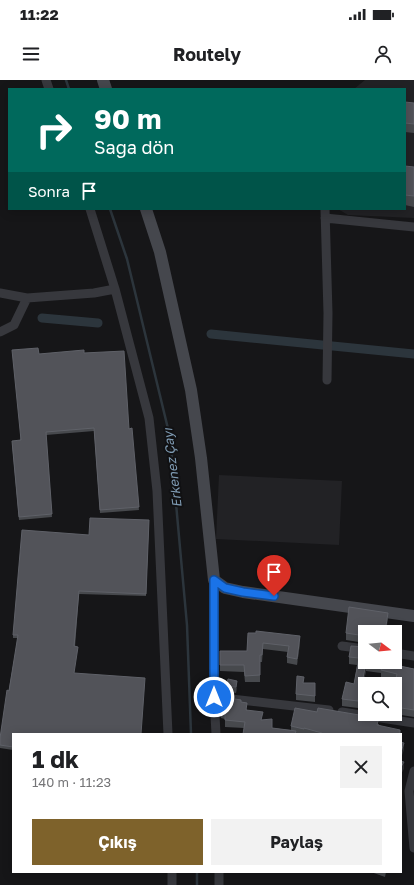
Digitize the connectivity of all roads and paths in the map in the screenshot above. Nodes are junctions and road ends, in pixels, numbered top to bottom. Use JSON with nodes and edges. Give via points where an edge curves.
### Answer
{"nodes":[{"id":1,"x":90,"y":210,"type":"edge"},
{"id":2,"x":146,"y":210,"type":"edge"},
{"id":3,"x":325,"y":214,"type":"edge"},
{"id":4,"x":414,"y":227,"type":"edge"},
{"id":5,"x":115,"y":290,"type":"junction"},
{"id":6,"x":0,"y":293,"type":"edge"},
{"id":7,"x":27,"y":298,"type":"junction"},
{"id":8,"x":0,"y":332,"type":"edge"},
{"id":9,"x":326,"y":375,"type":"dead end"},
{"id":10,"x":214,"y":580,"type":"junction"},
{"id":11,"x":414,"y":616,"type":"edge"},
{"id":12,"x":342,"y":646,"type":"dead end"},
{"id":13,"x":358,"y":648,"type":"edge"},
{"id":14,"x":402,"y":654,"type":"edge"},
{"id":15,"x":414,"y":656,"type":"edge"},
{"id":16,"x":214,"y":697,"type":"junction"},
{"id":17,"x":414,"y":723,"type":"edge"},
{"id":18,"x":168,"y":733,"type":"edge"},
{"id":19,"x":216,"y":733,"type":"edge"},
{"id":20,"x":414,"y":771,"type":"edge"},
{"id":21,"x":405,"y":793,"type":"edge"},
{"id":22,"x":413,"y":837,"type":"edge"},
{"id":23,"x":414,"y":848,"type":"edge"},
{"id":24,"x":172,"y":873,"type":"edge"},
{"id":25,"x":219,"y":873,"type":"edge"},
{"id":26,"x":172,"y":885,"type":"edge"},
{"id":27,"x":219,"y":885,"type":"edge"}],
"edges":[{"from":1,"to":5,"type":"street"},
{"from":2,"to":10,"type":"street","via":[[160,252],[191,390]]},
{"from":3,"to":4,"type":"street"},
{"from":3,"to":9,"type":"street","via":[[328,333]]},
{"from":5,"to":7,"type":"street"},
{"from":5,"to":18,"type":"street","via":[[149,418],[157,491]]},
{"from":6,"to":7,"type":"street"},
{"from":7,"to":8,"type":"street","via":[[14,325]]},
{"from":10,"to":11,"type":"street","via":[[225,588],[243,592]]},
{"from":10,"to":16,"type":"street"},
{"from":12,"to":13,"type":"street"},
{"from":14,"to":15,"type":"street"},
{"from":16,"to":17,"type":"street","via":[[316,708]]},
{"from":16,"to":19,"type":"street"},
{"from":20,"to":21,"type":"street"},
{"from":21,"to":22,"type":"street"},
{"from":22,"to":23,"type":"street"},
{"from":24,"to":26,"type":"street"},
{"from":25,"to":27,"type":"street"}]}
